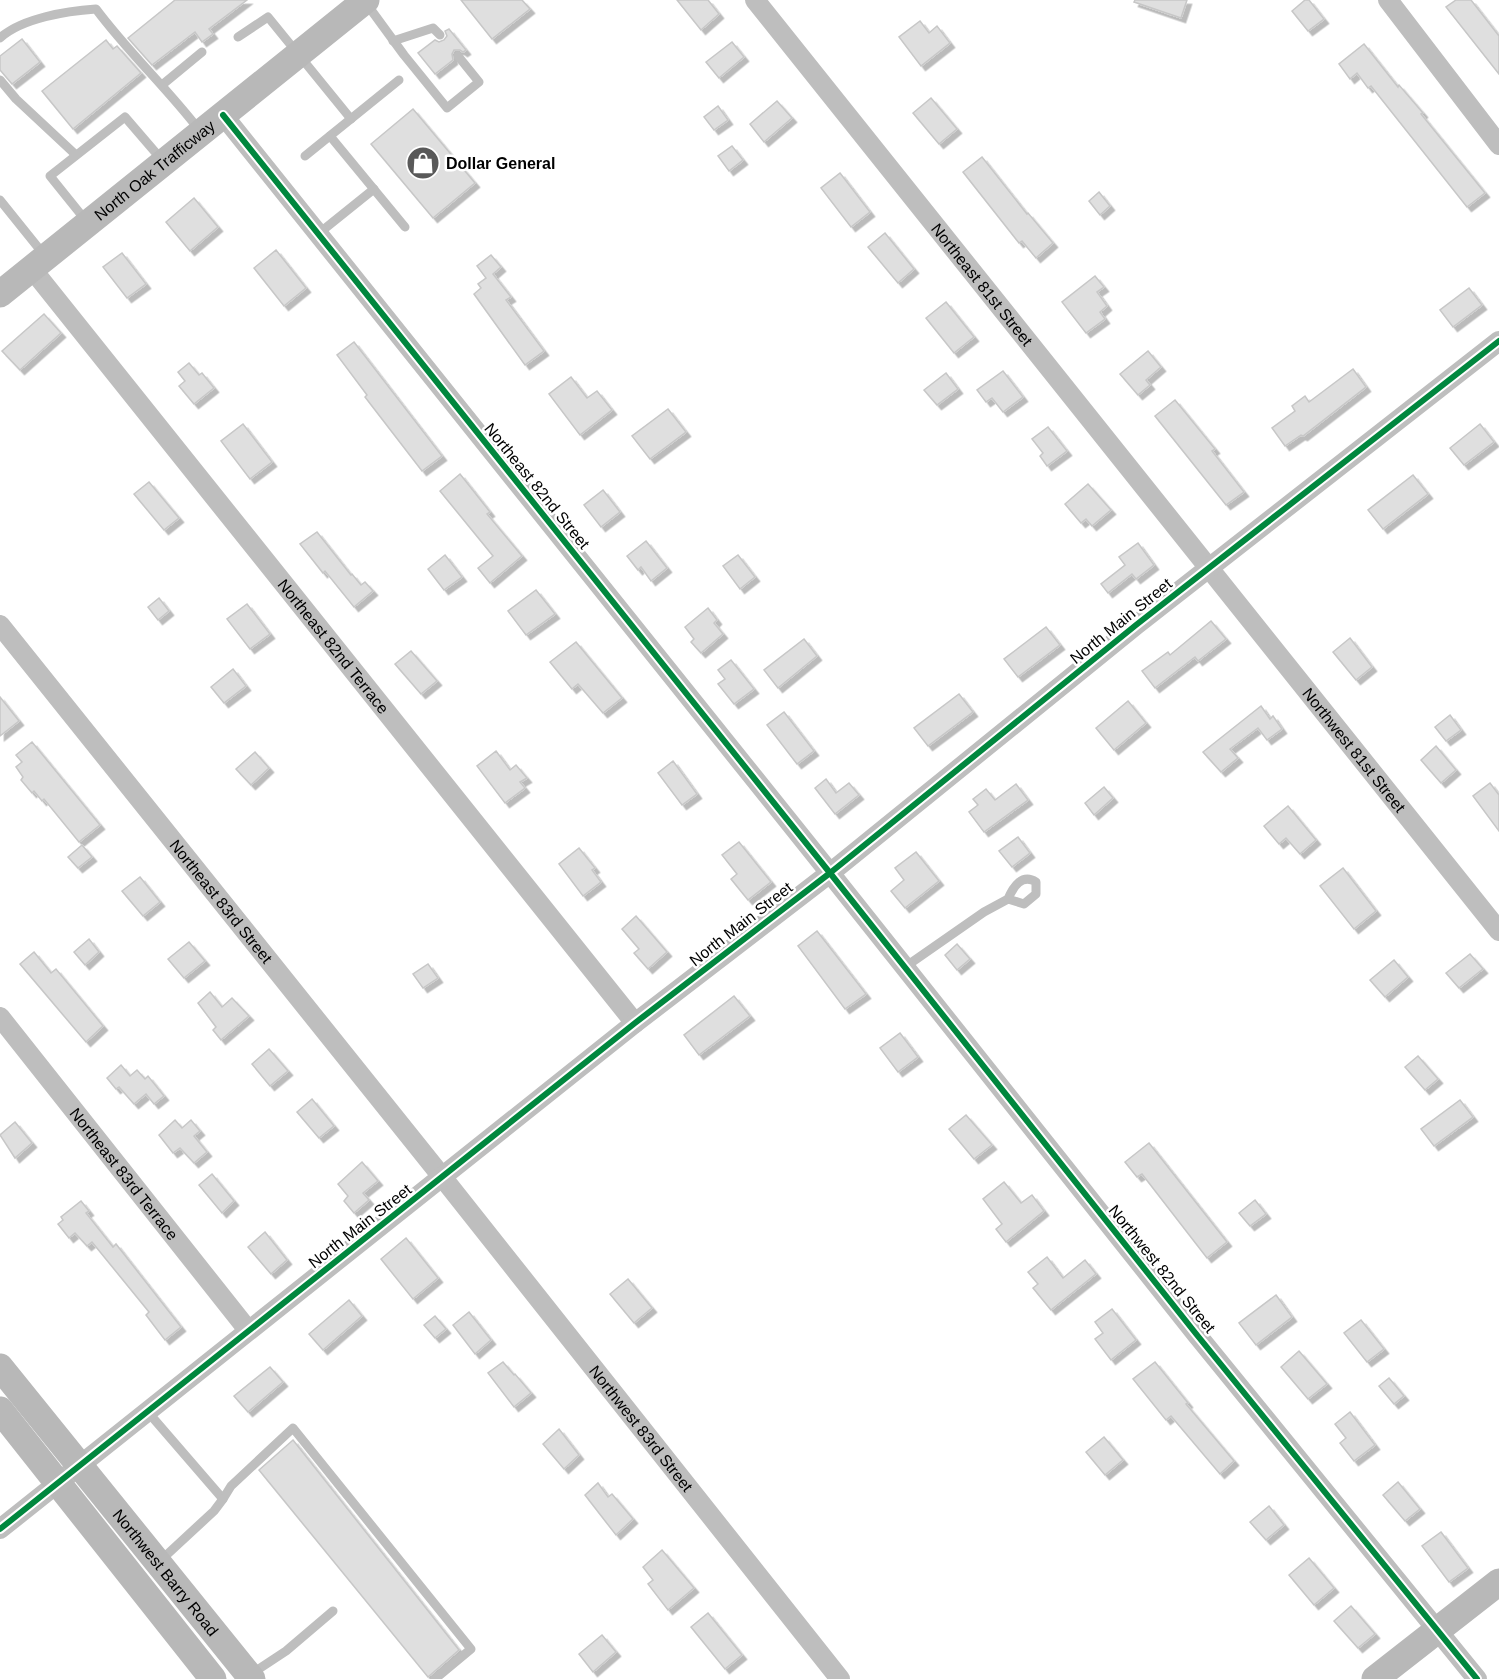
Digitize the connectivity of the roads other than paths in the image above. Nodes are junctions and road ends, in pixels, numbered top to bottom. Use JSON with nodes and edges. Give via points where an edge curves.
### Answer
{"nodes":[{"id":1,"x":755,"y":0,"type":"edge"},
{"id":2,"x":1388,"y":0,"type":"edge"},
{"id":3,"x":365,"y":1,"type":"edge"},
{"id":4,"x":440,"y":35,"type":"dead end"},
{"id":5,"x":238,"y":37,"type":"dead end"},
{"id":6,"x":0,"y":38,"type":"edge"},
{"id":7,"x":393,"y":41,"type":"junction"},
{"id":8,"x":202,"y":52,"type":"dead end"},
{"id":9,"x":299,"y":54,"type":"junction"},
{"id":10,"x":458,"y":56,"type":"dead end"},
{"id":11,"x":0,"y":80,"type":"edge"},
{"id":12,"x":399,"y":80,"type":"dead end"},
{"id":13,"x":162,"y":85,"type":"junction"},
{"id":14,"x":223,"y":116,"type":"junction"},
{"id":15,"x":351,"y":119,"type":"junction"},
{"id":16,"x":201,"y":133,"type":"junction"},
{"id":17,"x":330,"y":136,"type":"junction"},
{"id":18,"x":1499,"y":145,"type":"edge"},
{"id":19,"x":76,"y":155,"type":"junction"},
{"id":20,"x":305,"y":156,"type":"dead end"},
{"id":21,"x":164,"y":163,"type":"junction"},
{"id":22,"x":374,"y":189,"type":"junction"},
{"id":23,"x":0,"y":200,"type":"edge"},
{"id":24,"x":88,"y":224,"type":"junction"},
{"id":25,"x":405,"y":227,"type":"dead end"},
{"id":26,"x":318,"y":234,"type":"junction"},
{"id":27,"x":39,"y":264,"type":"junction"},
{"id":28,"x":0,"y":294,"type":"edge"},
{"id":29,"x":1499,"y":341,"type":"edge"},
{"id":30,"x":1210,"y":567,"type":"junction"},
{"id":31,"x":0,"y":625,"type":"edge"},
{"id":32,"x":830,"y":873,"type":"junction"},
{"id":33,"x":1008,"y":899,"type":"dead end"},
{"id":34,"x":1499,"y":931,"type":"edge"},
{"id":35,"x":905,"y":967,"type":"junction"},
{"id":36,"x":0,"y":1017,"type":"edge"},
{"id":37,"x":636,"y":1023,"type":"junction"},
{"id":38,"x":443,"y":1178,"type":"junction"},
{"id":39,"x":248,"y":1330,"type":"junction"},
{"id":40,"x":0,"y":1367,"type":"edge"},
{"id":41,"x":0,"y":1410,"type":"edge"},
{"id":42,"x":147,"y":1411,"type":"junction"},
{"id":43,"x":80,"y":1466,"type":"junction"},
{"id":44,"x":58,"y":1482,"type":"junction"},
{"id":45,"x":223,"y":1499,"type":"junction"},
{"id":46,"x":0,"y":1529,"type":"edge"},
{"id":47,"x":158,"y":1562,"type":"junction"},
{"id":48,"x":1499,"y":1582,"type":"edge"},
{"id":49,"x":333,"y":1611,"type":"dead end"},
{"id":50,"x":1438,"y":1632,"type":"junction"},
{"id":51,"x":248,"y":1678,"type":"edge"},
{"id":52,"x":213,"y":1679,"type":"edge"},
{"id":53,"x":435,"y":1679,"type":"edge"},
{"id":54,"x":840,"y":1679,"type":"edge"},
{"id":55,"x":1375,"y":1679,"type":"edge"},
{"id":56,"x":1477,"y":1679,"type":"edge"}],
"edges":[{"from":1,"to":30,"type":"street","name":"Northeast 81st Street"},
{"from":2,"to":18,"type":"street"},
{"from":3,"to":7,"type":"lane"},
{"from":3,"to":9,"type":"main road","name":"North Oak Trafficway"},
{"from":4,"to":7,"type":"lane","via":[[433,28]]},
{"from":5,"to":9,"type":"lane","via":[[268,17]]},
{"from":6,"to":13,"type":"lane","via":[[26,24],[67,11],[96,9]]},
{"from":7,"to":10,"type":"lane","via":[[447,108],[479,82]]},
{"from":8,"to":13,"type":"lane"},
{"from":9,"to":14,"type":"main road","name":"North Oak Trafficway"},
{"from":9,"to":15,"type":"lane"},
{"from":11,"to":19,"type":"lane"},
{"from":12,"to":15,"type":"lane"},
{"from":13,"to":16,"type":"lane"},
{"from":14,"to":16,"type":"main road","name":"North Oak Trafficway"},
{"from":14,"to":26,"type":"street","name":"Northeast 82nd Street"},
{"from":15,"to":17,"type":"lane"},
{"from":16,"to":21,"type":"main road","name":"North Oak Trafficway"},
{"from":17,"to":20,"type":"lane"},
{"from":17,"to":22,"type":"lane"},
{"from":19,"to":21,"type":"lane","via":[[125,117]]},
{"from":19,"to":24,"type":"lane","via":[[50,176]]},
{"from":21,"to":24,"type":"main road","name":"North Oak Trafficway"},
{"from":22,"to":25,"type":"lane"},
{"from":22,"to":26,"type":"lane"},
{"from":23,"to":27,"type":"lane"},
{"from":24,"to":27,"type":"main road","name":"North Oak Trafficway"},
{"from":26,"to":32,"type":"street","name":"Northeast 82nd Street"},
{"from":27,"to":28,"type":"main road","name":"North Oak Trafficway"},
{"from":27,"to":37,"type":"street","name":"Northeast 82nd Terrace"},
{"from":29,"to":30,"type":"street","name":"North Main Street"},
{"from":30,"to":32,"type":"street","name":"North Main Street"},
{"from":30,"to":34,"type":"street","name":"Northwest 81st Street"},
{"from":31,"to":38,"type":"street","name":"Northeast 83rd Street"},
{"from":32,"to":35,"type":"street","name":"Northwest 82nd Street"},
{"from":32,"to":37,"type":"street","name":"North Main Street"},
{"from":33,"to":35,"type":"lane"},
{"from":35,"to":50,"type":"street","name":"Northwest 82nd Street"},
{"from":36,"to":39,"type":"street","name":"Northeast 83rd Terrace"},
{"from":37,"to":38,"type":"street","name":"North Main Street"},
{"from":38,"to":39,"type":"street","name":"North Main Street"},
{"from":38,"to":54,"type":"street","name":"Northwest 83rd Street"},
{"from":39,"to":42,"type":"street","name":"North Main Street"},
{"from":40,"to":43,"type":"main road","name":"Northwest Barry Road"},
{"from":41,"to":44,"type":"main road","name":"Northwest Barry Road"},
{"from":42,"to":43,"type":"street","name":"North Main Street"},
{"from":42,"to":45,"type":"lane"},
{"from":43,"to":44,"type":"street","name":"North Main Street"},
{"from":43,"to":47,"type":"main road","name":"Northwest Barry Road"},
{"from":44,"to":46,"type":"street","name":"North Main Street"},
{"from":44,"to":52,"type":"main road","name":"Northwest Barry Road"},
{"from":45,"to":47,"type":"lane"},
{"from":45,"to":53,"type":"lane","via":[[231,1486],[293,1428],[471,1649]]},
{"from":47,"to":51,"type":"main road","name":"Northwest Barry Road"},
{"from":48,"to":50,"type":"main road"},
{"from":49,"to":51,"type":"lane","via":[[286,1652]]},
{"from":50,"to":55,"type":"main road"},
{"from":50,"to":56,"type":"street","name":"Northwest 82nd Street"}]}
